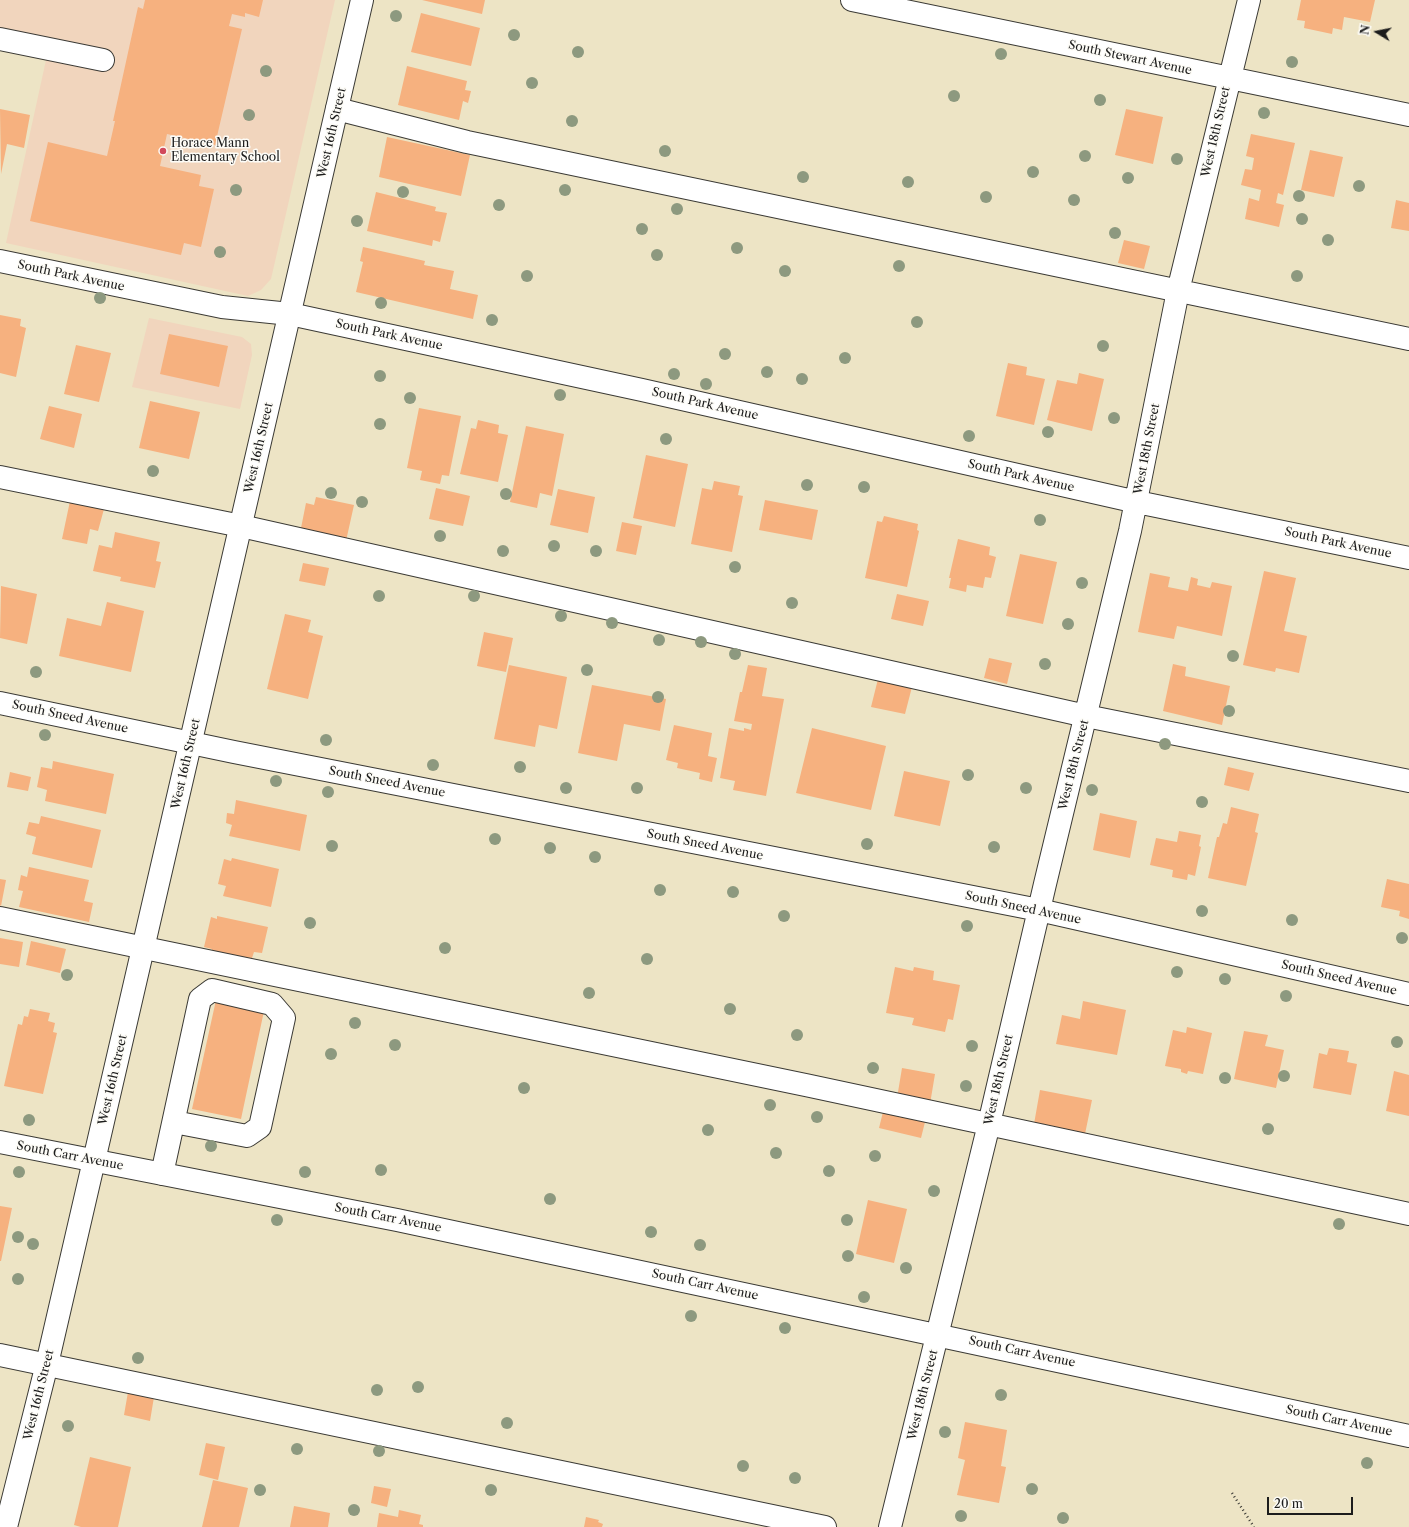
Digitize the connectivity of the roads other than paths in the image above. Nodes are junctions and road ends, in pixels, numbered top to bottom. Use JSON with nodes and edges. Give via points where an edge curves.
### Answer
{"nodes":[{"id":1,"x":362,"y":0,"type":"edge"},
{"id":2,"x":852,"y":0,"type":"edge"},
{"id":3,"x":1249,"y":0,"type":"edge"},
{"id":4,"x":0,"y":39,"type":"edge"},
{"id":5,"x":103,"y":60,"type":"dead end"},
{"id":6,"x":1229,"y":78,"type":"junction"},
{"id":7,"x":337,"y":109,"type":"junction"},
{"id":8,"x":1409,"y":115,"type":"edge"},
{"id":9,"x":0,"y":261,"type":"edge"},
{"id":10,"x":1178,"y":291,"type":"junction"},
{"id":11,"x":290,"y":314,"type":"junction"},
{"id":12,"x":1409,"y":339,"type":"edge"},
{"id":13,"x":0,"y":477,"type":"edge"},
{"id":14,"x":1137,"y":502,"type":"junction"},
{"id":15,"x":241,"y":526,"type":"junction"},
{"id":16,"x":1409,"y":558,"type":"edge"},
{"id":17,"x":0,"y":703,"type":"edge"},
{"id":18,"x":1086,"y":716,"type":"junction"},
{"id":19,"x":191,"y":743,"type":"junction"},
{"id":20,"x":1409,"y":781,"type":"edge"},
{"id":21,"x":1039,"y":910,"type":"junction"},
{"id":22,"x":0,"y":918,"type":"edge"},
{"id":23,"x":144,"y":947,"type":"junction"},
{"id":24,"x":1409,"y":994,"type":"edge"},
{"id":25,"x":174,"y":1122,"type":"junction"},
{"id":26,"x":989,"y":1124,"type":"junction"},
{"id":27,"x":0,"y":1142,"type":"edge"},
{"id":28,"x":94,"y":1160,"type":"junction"},
{"id":29,"x":162,"y":1174,"type":"junction"},
{"id":30,"x":1409,"y":1214,"type":"edge"},
{"id":31,"x":938,"y":1334,"type":"junction"},
{"id":32,"x":0,"y":1355,"type":"edge"},
{"id":33,"x":47,"y":1364,"type":"junction"},
{"id":34,"x":1409,"y":1436,"type":"edge"},
{"id":35,"x":6,"y":1527,"type":"edge"},
{"id":36,"x":825,"y":1527,"type":"edge"},
{"id":37,"x":890,"y":1527,"type":"edge"}],
"edges":[{"from":1,"to":7,"type":"street","name":"West 16th Street"},
{"from":2,"to":6,"type":"street","name":"South Stewart Avenue"},
{"from":3,"to":6,"type":"street","name":"West 18th Street"},
{"from":4,"to":5,"type":"street"},
{"from":6,"to":8,"type":"street","name":"South Stewart Avenue"},
{"from":6,"to":10,"type":"street","name":"West 18th Street"},
{"from":7,"to":10,"type":"street","via":[[467,142]]},
{"from":7,"to":11,"type":"street","name":"West 16th Street"},
{"from":9,"to":11,"type":"street","name":"South Park Avenue","via":[[222,307]]},
{"from":10,"to":12,"type":"street"},
{"from":10,"to":14,"type":"street","name":"West 18th Street"},
{"from":11,"to":14,"type":"street","name":"South Park Avenue","via":[[642,390]]},
{"from":11,"to":15,"type":"street","name":"West 16th Street"},
{"from":13,"to":15,"type":"street"},
{"from":14,"to":16,"type":"street","name":"South Park Avenue"},
{"from":14,"to":18,"type":"street","name":"West 18th Street"},
{"from":15,"to":18,"type":"street"},
{"from":15,"to":19,"type":"street","name":"West 16th Street"},
{"from":17,"to":19,"type":"street","name":"South Sneed Avenue"},
{"from":18,"to":20,"type":"street"},
{"from":18,"to":21,"type":"street","name":"West 18th Street"},
{"from":19,"to":21,"type":"street","name":"South Sneed Avenue"},
{"from":19,"to":23,"type":"street","name":"West 16th Street"},
{"from":21,"to":24,"type":"street","name":"South Sneed Avenue"},
{"from":21,"to":26,"type":"street","name":"West 18th Street"},
{"from":22,"to":23,"type":"street"},
{"from":23,"to":26,"type":"street"},
{"from":23,"to":28,"type":"street","name":"West 16th Street"},
{"from":25,"to":25,"type":"street","via":[[200,999],[212,990],[272,1004],[284,1018],[260,1127],[247,1136]]},
{"from":25,"to":29,"type":"street"},
{"from":26,"to":30,"type":"street"},
{"from":26,"to":31,"type":"street","name":"West 18th Street"},
{"from":27,"to":28,"type":"street","name":"South Carr Avenue"},
{"from":28,"to":29,"type":"street","name":"South Carr Avenue"},
{"from":28,"to":33,"type":"street","name":"West 16th Street"},
{"from":29,"to":31,"type":"street","name":"South Carr Avenue","via":[[396,1220]]},
{"from":31,"to":34,"type":"street","name":"South Carr Avenue"},
{"from":31,"to":37,"type":"street","name":"West 18th Street"},
{"from":32,"to":33,"type":"street"},
{"from":33,"to":35,"type":"street","name":"West 16th Street"},
{"from":33,"to":36,"type":"street"}]}
